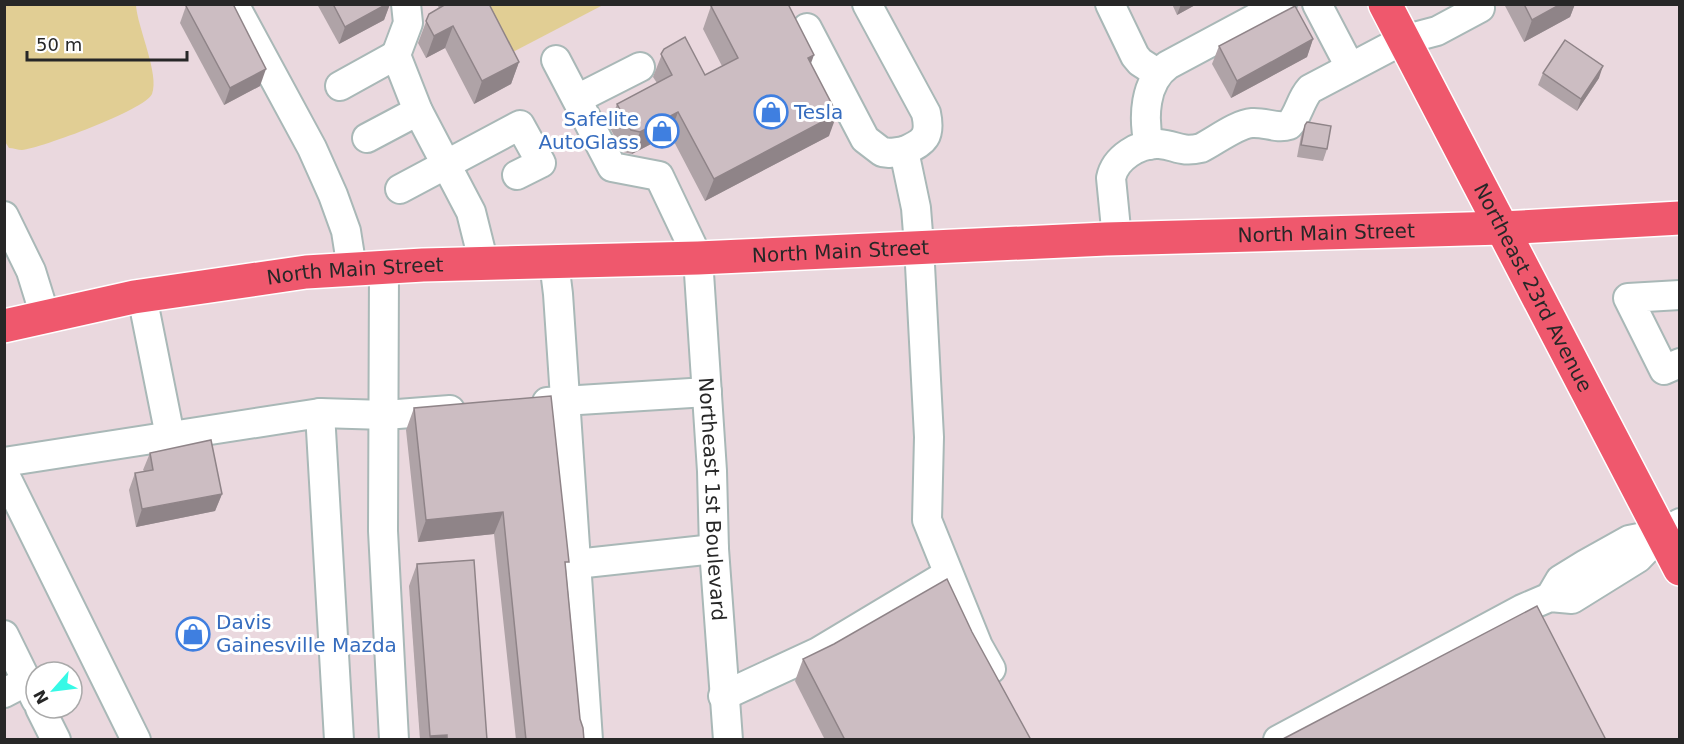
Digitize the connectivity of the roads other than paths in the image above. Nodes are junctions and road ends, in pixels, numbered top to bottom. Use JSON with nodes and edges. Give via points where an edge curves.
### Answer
{"nodes":[{"id":1,"x":234,"y":4,"type":"edge"},
{"id":2,"x":406,"y":4,"type":"edge"},
{"id":3,"x":867,"y":4,"type":"edge"},
{"id":4,"x":1110,"y":4,"type":"edge"},
{"id":5,"x":1282,"y":4,"type":"edge"},
{"id":6,"x":1317,"y":4,"type":"edge"},
{"id":7,"x":1385,"y":4,"type":"edge"},
{"id":8,"x":1478,"y":4,"type":"edge"},
{"id":9,"x":807,"y":28,"type":"dead end"},
{"id":10,"x":1403,"y":40,"type":"junction"},
{"id":11,"x":396,"y":55,"type":"junction"},
{"id":12,"x":556,"y":60,"type":"dead end"},
{"id":13,"x":640,"y":67,"type":"dead end"},
{"id":14,"x":1350,"y":67,"type":"junction"},
{"id":15,"x":1157,"y":74,"type":"junction"},
{"id":16,"x":340,"y":86,"type":"dead end"},
{"id":17,"x":577,"y":99,"type":"junction"},
{"id":18,"x":418,"y":111,"type":"junction"},
{"id":19,"x":367,"y":138,"type":"dead end"},
{"id":20,"x":1149,"y":145,"type":"junction"},
{"id":21,"x":904,"y":151,"type":"junction"},
{"id":22,"x":447,"y":164,"type":"junction"},
{"id":23,"x":517,"y":175,"type":"dead end"},
{"id":24,"x":400,"y":189,"type":"dead end"},
{"id":25,"x":4,"y":216,"type":"edge"},
{"id":26,"x":1680,"y":218,"type":"edge"},
{"id":27,"x":1502,"y":228,"type":"junction"},
{"id":28,"x":1117,"y":239,"type":"junction"},
{"id":29,"x":919,"y":246,"type":"junction"},
{"id":30,"x":698,"y":258,"type":"junction"},
{"id":31,"x":554,"y":262,"type":"junction"},
{"id":32,"x":484,"y":264,"type":"junction"},
{"id":33,"x":384,"y":268,"type":"junction"},
{"id":34,"x":352,"y":270,"type":"junction"},
{"id":35,"x":1680,"y":295,"type":"edge"},
{"id":36,"x":142,"y":296,"type":"junction"},
{"id":37,"x":45,"y":316,"type":"junction"},
{"id":38,"x":4,"y":326,"type":"edge"},
{"id":39,"x":1680,"y":363,"type":"edge"},
{"id":40,"x":707,"y":392,"type":"junction"},
{"id":41,"x":564,"y":400,"type":"junction"},
{"id":42,"x":519,"y":404,"type":"edge"},
{"id":43,"x":474,"y":408,"type":"edge"},
{"id":44,"x":321,"y":413,"type":"junction"},
{"id":45,"x":385,"y":415,"type":"junction"},
{"id":46,"x":170,"y":436,"type":"junction"},
{"id":47,"x":4,"y":462,"type":"edge"},
{"id":48,"x":4,"y":473,"type":"edge"},
{"id":49,"x":1670,"y":529,"type":"edge"},
{"id":50,"x":714,"y":549,"type":"junction"},
{"id":51,"x":576,"y":564,"type":"junction"},
{"id":52,"x":1680,"y":569,"type":"edge"},
{"id":53,"x":948,"y":574,"type":"junction"},
{"id":54,"x":4,"y":635,"type":"edge"},
{"id":55,"x":23,"y":691,"type":"edge"},
{"id":56,"x":1004,"y":691,"type":"edge"},
{"id":57,"x":723,"y":696,"type":"junction"},
{"id":58,"x":46,"y":720,"type":"edge"},
{"id":59,"x":56,"y":740,"type":"edge"},
{"id":60,"x":136,"y":740,"type":"edge"},
{"id":61,"x":339,"y":740,"type":"edge"},
{"id":62,"x":394,"y":740,"type":"edge"},
{"id":63,"x":588,"y":740,"type":"edge"},
{"id":64,"x":728,"y":740,"type":"edge"},
{"id":65,"x":1278,"y":740,"type":"edge"}],
"edges":[{"from":1,"to":34,"type":"street","via":[[333,195],[346,231]]},
{"from":2,"to":11,"type":"street","via":[[408,23]]},
{"from":3,"to":21,"type":"street","via":[[926,113],[927,135]]},
{"from":4,"to":15,"type":"street","via":[[1135,56]]},
{"from":5,"to":15,"type":"street"},
{"from":6,"to":14,"type":"street"},
{"from":7,"to":10,"type":"main road","name":"Northeast 23rd Avenue"},
{"from":8,"to":10,"type":"street","via":[[1480,8],[1437,31]]},
{"from":9,"to":21,"type":"street","via":[[865,139],[882,152]]},
{"from":10,"to":14,"type":"street"},
{"from":10,"to":27,"type":"main road","name":"Northeast 23rd Avenue"},
{"from":11,"to":16,"type":"street"},
{"from":11,"to":18,"type":"street"},
{"from":12,"to":17,"type":"street"},
{"from":13,"to":17,"type":"street"},
{"from":14,"to":20,"type":"street","via":[[1310,89],[1289,125],[1244,124],[1194,150]]},
{"from":15,"to":20,"type":"street","via":[[1147,103]]},
{"from":17,"to":30,"type":"street","via":[[612,166],[659,176]]},
{"from":18,"to":19,"type":"street"},
{"from":18,"to":22,"type":"street"},
{"from":20,"to":28,"type":"street","via":[[1122,159],[1112,173]]},
{"from":21,"to":29,"type":"street"},
{"from":22,"to":23,"type":"street","via":[[520,125],[541,164]]},
{"from":22,"to":24,"type":"street"},
{"from":22,"to":32,"type":"street","via":[[471,212]]},
{"from":25,"to":37,"type":"street","via":[[31,271]]},
{"from":26,"to":27,"type":"main road","name":"North Main Street"},
{"from":27,"to":28,"type":"main road","name":"North Main Street"},
{"from":27,"to":49,"type":"main road","name":"Northeast 23rd Avenue"},
{"from":28,"to":29,"type":"main road","name":"North Main Street"},
{"from":29,"to":30,"type":"main road","name":"North Main Street"},
{"from":29,"to":53,"type":"street","via":[[929,437],[927,520]]},
{"from":30,"to":31,"type":"main road","name":"North Main Street"},
{"from":30,"to":40,"type":"street","name":"Northeast 1st Boulevard"},
{"from":31,"to":32,"type":"main road","name":"North Main Street"},
{"from":31,"to":41,"type":"street"},
{"from":32,"to":33,"type":"main road","name":"North Main Street"},
{"from":33,"to":34,"type":"main road","name":"North Main Street"},
{"from":33,"to":45,"type":"street"},
{"from":34,"to":36,"type":"main road","name":"North Main Street","via":[[306,272]]},
{"from":35,"to":39,"type":"street","via":[[1628,298],[1664,370]]},
{"from":36,"to":37,"type":"main road","name":"North Main Street"},
{"from":36,"to":46,"type":"street"},
{"from":37,"to":38,"type":"main road","name":"North Main Street"},
{"from":40,"to":41,"type":"street"},
{"from":40,"to":50,"type":"street","name":"Northeast 1st Boulevard"},
{"from":41,"to":42,"type":"street"},
{"from":41,"to":51,"type":"street"},
{"from":43,"to":45,"type":"street"},
{"from":44,"to":45,"type":"street"},
{"from":44,"to":46,"type":"street"},
{"from":44,"to":61,"type":"street"},
{"from":45,"to":62,"type":"street","via":[[383,531]]},
{"from":46,"to":47,"type":"street"},
{"from":48,"to":60,"type":"street"},
{"from":49,"to":52,"type":"main road","name":"Northeast 23rd Avenue"},
{"from":49,"to":65,"type":"street","via":[[1629,540],[1560,580],[1550,597]]},
{"from":50,"to":51,"type":"street"},
{"from":50,"to":57,"type":"street","name":"Northeast 1st Boulevard"},
{"from":51,"to":63,"type":"street"},
{"from":53,"to":56,"type":"street","via":[[978,646]]},
{"from":53,"to":57,"type":"street","via":[[818,652]]},
{"from":54,"to":55,"type":"street"},
{"from":57,"to":64,"type":"street","name":"Northeast 1st Boulevard"},
{"from":58,"to":59,"type":"street"}]}
